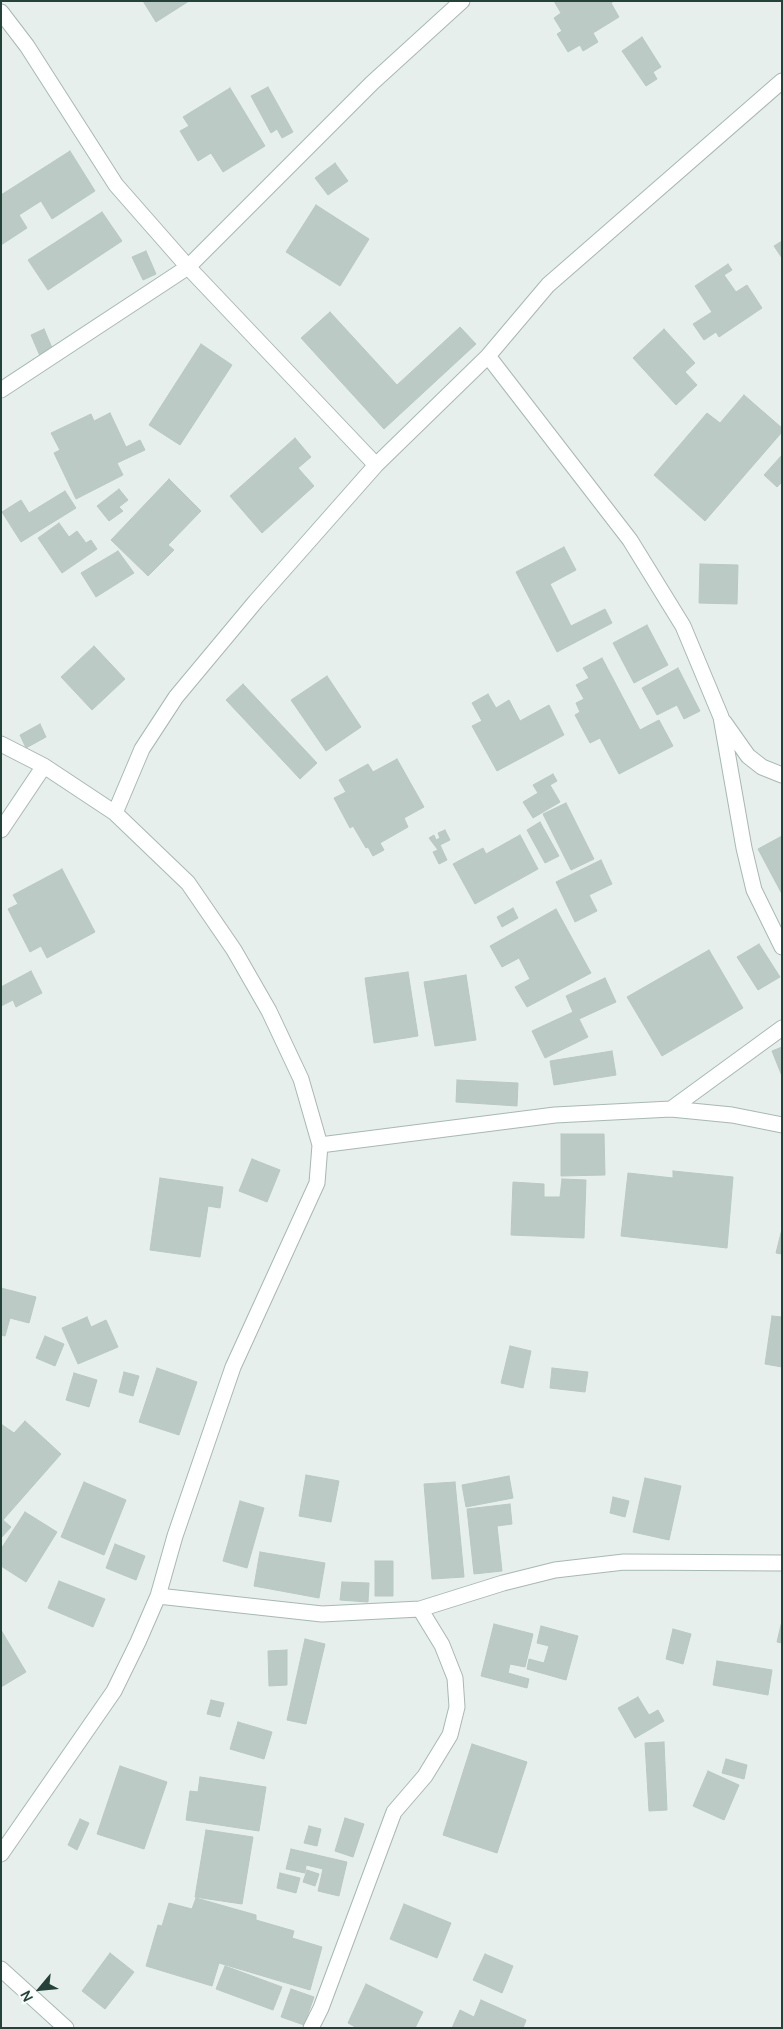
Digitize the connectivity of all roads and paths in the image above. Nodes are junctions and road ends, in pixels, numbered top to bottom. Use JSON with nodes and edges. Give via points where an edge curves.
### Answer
{"nodes":[{"id":1,"x":462,"y":1,"type":"edge"},
{"id":2,"x":1,"y":12,"type":"edge"},
{"id":3,"x":782,"y":81,"type":"edge"},
{"id":4,"x":188,"y":267,"type":"junction"},
{"id":5,"x":488,"y":356,"type":"junction"},
{"id":6,"x":1,"y":390,"type":"edge"},
{"id":7,"x":376,"y":465,"type":"junction"},
{"id":8,"x":721,"y":717,"type":"junction"},
{"id":9,"x":1,"y":744,"type":"edge"},
{"id":10,"x":44,"y":766,"type":"junction"},
{"id":11,"x":782,"y":775,"type":"edge"},
{"id":12,"x":115,"y":812,"type":"junction"},
{"id":13,"x":1,"y":830,"type":"edge"},
{"id":14,"x":782,"y":947,"type":"edge"},
{"id":15,"x":782,"y":1028,"type":"edge"},
{"id":16,"x":671,"y":1109,"type":"junction"},
{"id":17,"x":782,"y":1125,"type":"edge"},
{"id":18,"x":320,"y":1145,"type":"junction"},
{"id":19,"x":782,"y":1563,"type":"edge"},
{"id":20,"x":158,"y":1596,"type":"junction"},
{"id":21,"x":420,"y":1609,"type":"junction"},
{"id":22,"x":1,"y":1854,"type":"edge"},
{"id":23,"x":1,"y":1969,"type":"edge"},
{"id":24,"x":66,"y":2028,"type":"edge"},
{"id":25,"x":311,"y":2028,"type":"edge"}],
"edges":[{"from":1,"to":4,"type":"street","via":[[372,83]]},
{"from":2,"to":4,"type":"street","via":[[27,46],[116,185]]},
{"from":3,"to":5,"type":"street","via":[[548,285]]},
{"from":4,"to":6,"type":"street"},
{"from":4,"to":7,"type":"street"},
{"from":5,"to":7,"type":"street"},
{"from":5,"to":8,"type":"street","via":[[630,540],[683,626]]},
{"from":7,"to":12,"type":"street","via":[[176,697],[142,749]]},
{"from":8,"to":11,"type":"street","via":[[748,756],[762,767]]},
{"from":8,"to":14,"type":"street","via":[[754,890]]},
{"from":9,"to":10,"type":"street"},
{"from":10,"to":12,"type":"street"},
{"from":10,"to":13,"type":"street"},
{"from":12,"to":18,"type":"street","via":[[188,883],[234,950],[269,1011],[300,1079]]},
{"from":15,"to":16,"type":"street"},
{"from":16,"to":17,"type":"street","via":[[732,1115]]},
{"from":16,"to":18,"type":"street","via":[[555,1115]]},
{"from":18,"to":20,"type":"street","via":[[317,1183],[233,1367],[175,1536]]},
{"from":19,"to":21,"type":"street","via":[[624,1562],[555,1570]]},
{"from":20,"to":21,"type":"street","via":[[322,1614]]},
{"from":20,"to":22,"type":"street","via":[[114,1691]]},
{"from":21,"to":25,"type":"street","via":[[442,1645],[455,1678],[458,1707],[450,1735],[425,1776],[394,1812]]},
{"from":23,"to":24,"type":"street"}]}
